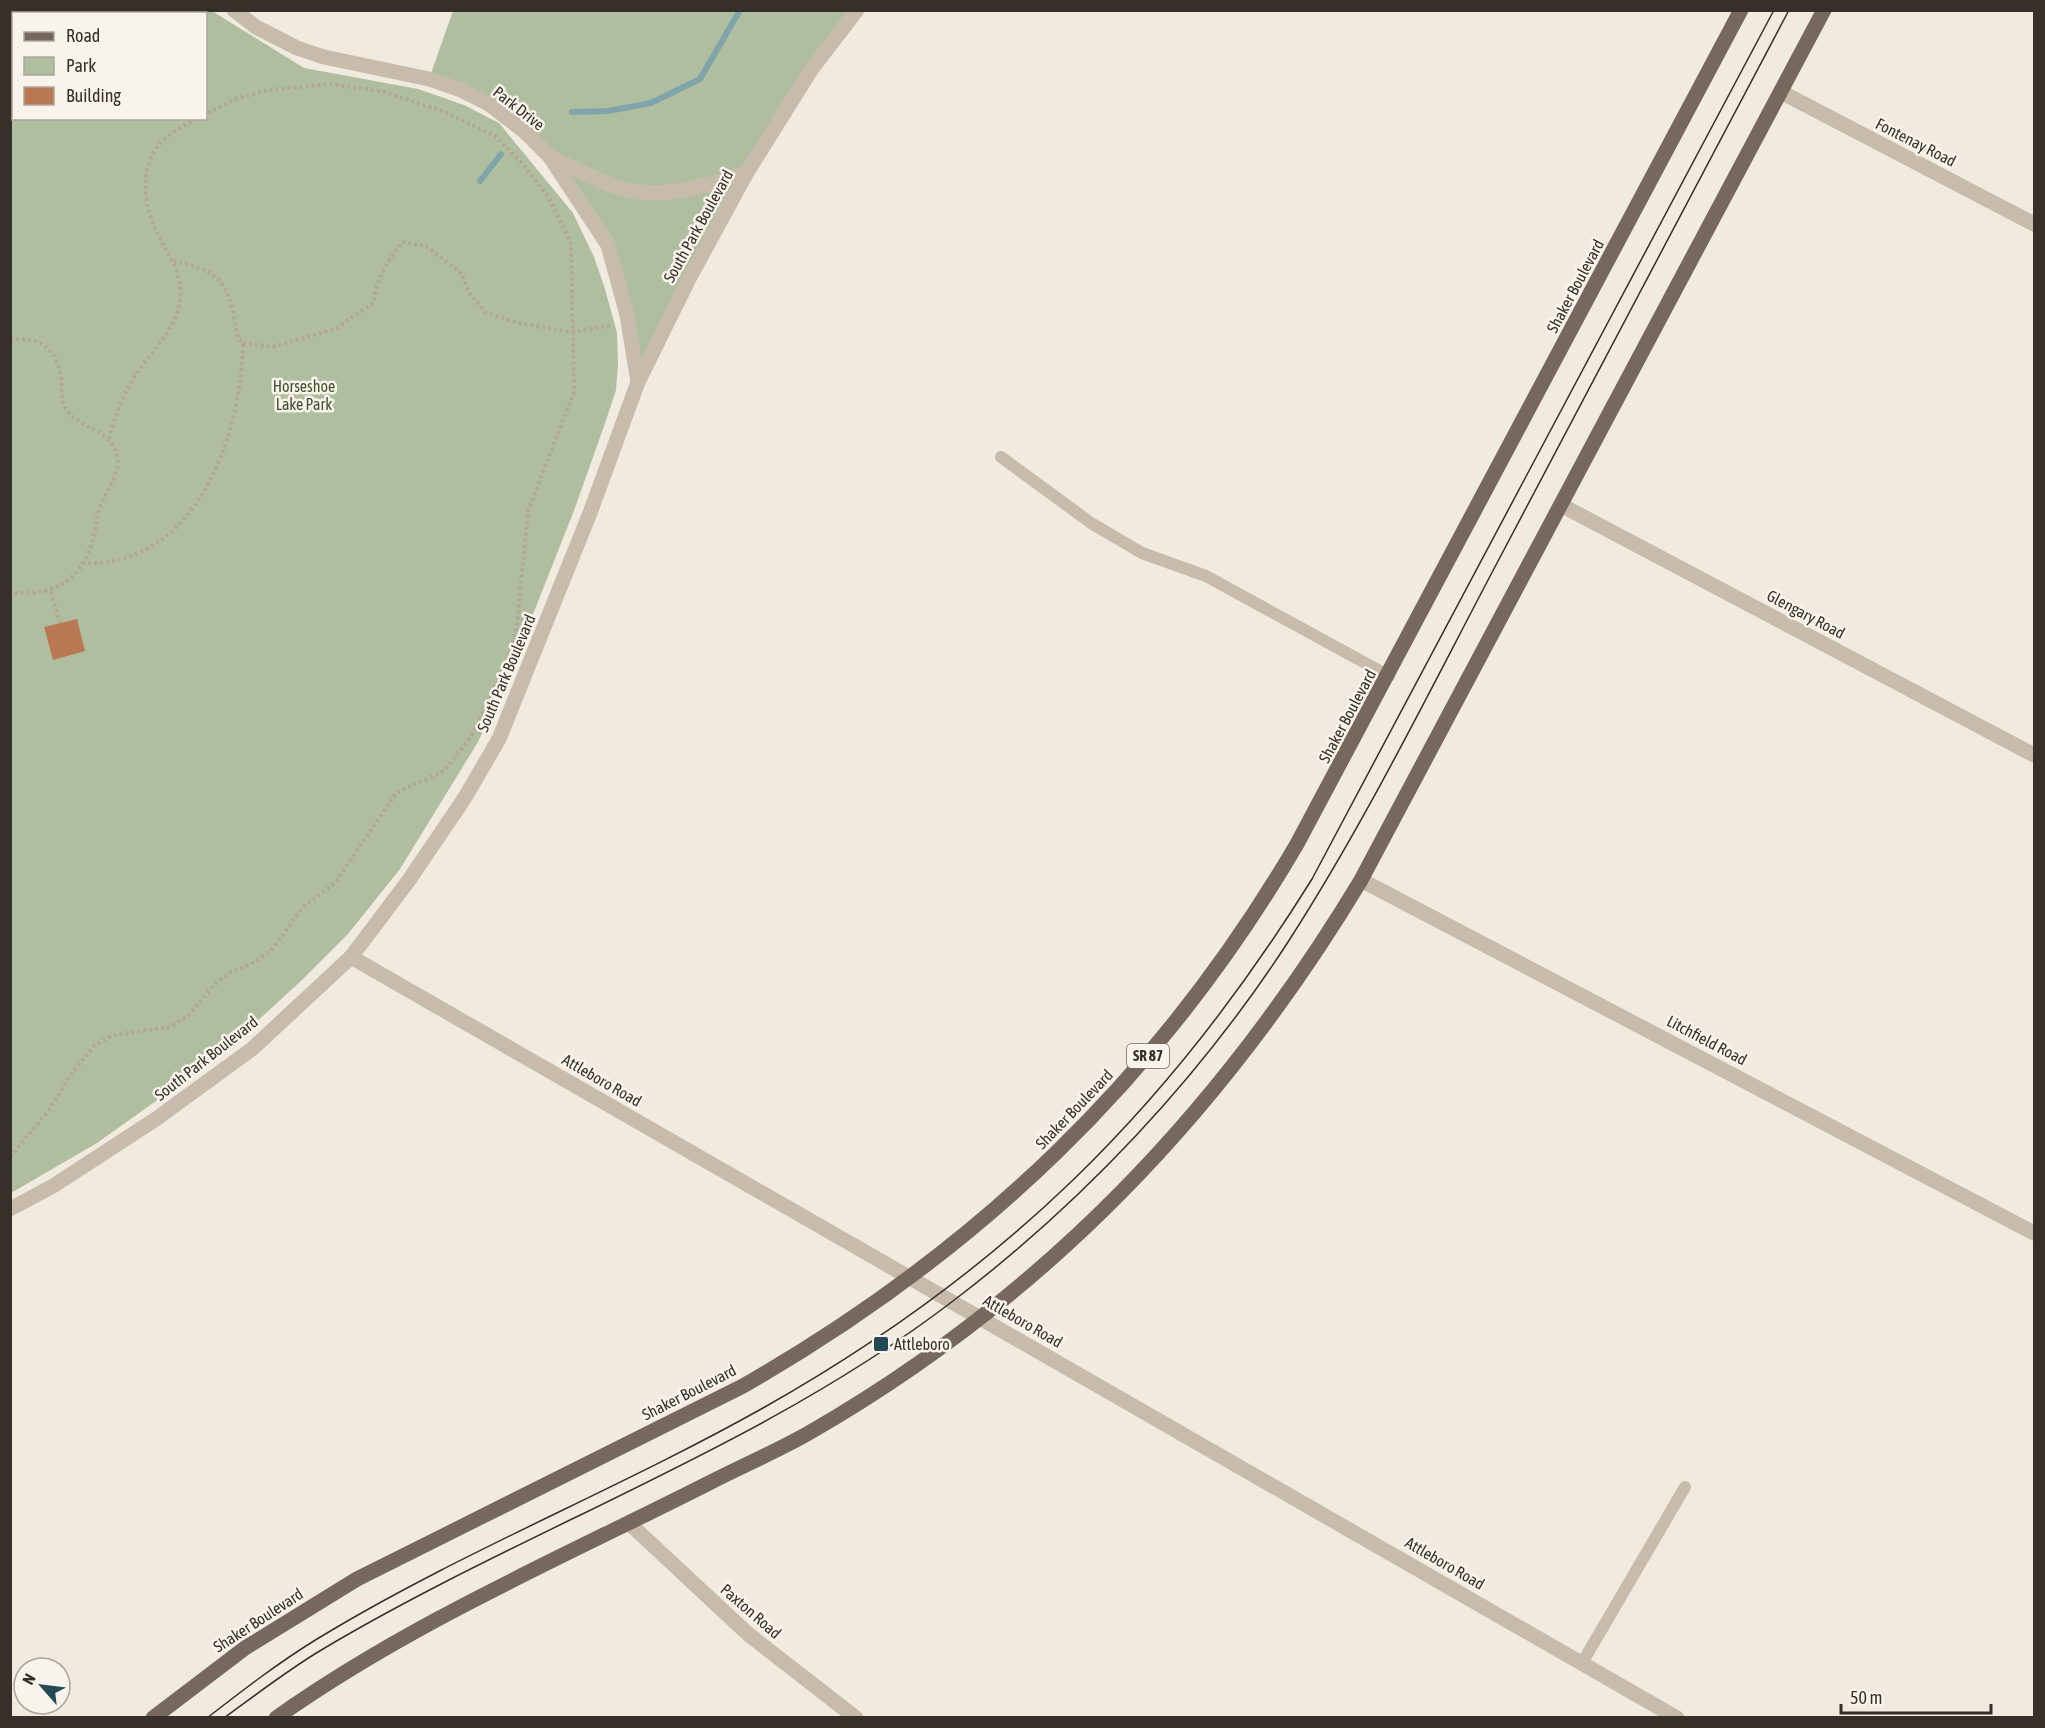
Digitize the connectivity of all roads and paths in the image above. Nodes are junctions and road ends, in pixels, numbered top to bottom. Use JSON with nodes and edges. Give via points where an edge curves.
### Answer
{"nodes":[{"id":1,"x":234,"y":10,"type":"edge"},
{"id":2,"x":857,"y":10,"type":"edge"},
{"id":3,"x":1741,"y":10,"type":"edge"},
{"id":4,"x":1824,"y":10,"type":"edge"},
{"id":5,"x":1781,"y":92,"type":"junction"},
{"id":6,"x":207,"y":113,"type":"edge"},
{"id":7,"x":195,"y":120,"type":"edge"},
{"id":8,"x":550,"y":157,"type":"junction"},
{"id":9,"x":746,"y":174,"type":"junction"},
{"id":10,"x":2034,"y":224,"type":"edge"},
{"id":11,"x":174,"y":261,"type":"junction"},
{"id":12,"x":629,"y":322,"type":"junction"},
{"id":13,"x":571,"y":332,"type":"junction"},
{"id":14,"x":10,"y":339,"type":"edge"},
{"id":15,"x":243,"y":343,"type":"junction"},
{"id":16,"x":638,"y":382,"type":"junction"},
{"id":17,"x":109,"y":439,"type":"junction"},
{"id":18,"x":1001,"y":457,"type":"dead end"},
{"id":19,"x":1561,"y":505,"type":"junction"},
{"id":20,"x":82,"y":563,"type":"junction"},
{"id":21,"x":10,"y":592,"type":"edge"},
{"id":22,"x":51,"y":592,"type":"junction"},
{"id":23,"x":60,"y":623,"type":"dead end"},
{"id":24,"x":1389,"y":676,"type":"junction"},
{"id":25,"x":2034,"y":755,"type":"edge"},
{"id":26,"x":1362,"y":880,"type":"junction"},
{"id":27,"x":351,"y":957,"type":"junction"},
{"id":28,"x":10,"y":1157,"type":"edge"},
{"id":29,"x":10,"y":1209,"type":"edge"},
{"id":30,"x":2034,"y":1233,"type":"edge"},
{"id":31,"x":909,"y":1277,"type":"junction"},
{"id":32,"x":982,"y":1318,"type":"junction"},
{"id":33,"x":1685,"y":1487,"type":"dead end"},
{"id":34,"x":630,"y":1524,"type":"junction"},
{"id":35,"x":1582,"y":1663,"type":"junction"},
{"id":36,"x":153,"y":1718,"type":"edge"},
{"id":37,"x":276,"y":1718,"type":"edge"},
{"id":38,"x":855,"y":1718,"type":"edge"},
{"id":39,"x":1677,"y":1718,"type":"edge"}],
"edges":[{"from":1,"to":8,"type":"street","name":"Park Drive","via":[[256,27],[297,48],[461,90],[489,104]]},
{"from":2,"to":9,"type":"street","name":"South Park Boulevard","via":[[811,70]]},
{"from":3,"to":24,"type":"main road","name":"Shaker Boulevard","number":"SR 87"},
{"from":4,"to":5,"type":"main road"},
{"from":5,"to":10,"type":"street","name":"Fontenay Road"},
{"from":5,"to":19,"type":"main road"},
{"from":6,"to":13,"type":"path","via":[[235,99],[268,90],[330,84],[385,92],[445,112],[495,136],[549,198],[571,243]]},
{"from":7,"to":11,"type":"path","via":[[159,144],[149,164],[145,195],[158,235]]},
{"from":8,"to":9,"type":"street","via":[[630,191],[661,193],[690,189]]},
{"from":8,"to":12,"type":"street","name":"Park Drive","via":[[608,245]]},
{"from":9,"to":16,"type":"street","name":"South Park Boulevard"},
{"from":11,"to":15,"type":"path","via":[[205,270],[221,281],[229,292],[238,338]]},
{"from":11,"to":17,"type":"path","via":[[180,303],[157,349],[133,378]]},
{"from":12,"to":13,"type":"path"},
{"from":12,"to":16,"type":"street","name":"Park Drive"},
{"from":13,"to":15,"type":"path","via":[[518,323],[485,312],[468,291],[462,274],[426,246],[402,242],[382,272],[374,303],[335,328],[272,347]]},
{"from":13,"to":28,"type":"path","via":[[574,392],[528,511],[517,626],[507,663],[471,737],[444,771],[396,793],[335,883],[303,907],[271,951],[232,970],[189,1015],[170,1027],[113,1035],[95,1045]]},
{"from":14,"to":17,"type":"path","via":[[31,338],[48,345],[61,377],[65,409]]},
{"from":15,"to":20,"type":"path","via":[[232,429],[213,477],[195,506],[160,543],[126,558]]},
{"from":16,"to":27,"type":"street","name":"South Park Boulevard","via":[[499,739],[464,799]]},
{"from":17,"to":20,"type":"path","via":[[117,453],[117,471]]},
{"from":18,"to":24,"type":"lane","via":[[1091,523],[1142,553],[1206,576]]},
{"from":19,"to":25,"type":"street","name":"Glengary Road"},
{"from":19,"to":26,"type":"main road"},
{"from":20,"to":22,"type":"path"},
{"from":21,"to":22,"type":"path"},
{"from":22,"to":23,"type":"path"},
{"from":24,"to":31,"type":"main road","name":"Shaker Boulevard","number":"SR 87","via":[[1277,879],[1173,1026],[1100,1111],[1044,1167]]},
{"from":26,"to":30,"type":"street","name":"Litchfield Road"},
{"from":26,"to":32,"type":"main road","via":[[1285,1000],[1186,1125],[1106,1209]]},
{"from":27,"to":29,"type":"street","name":"South Park Boulevard","via":[[230,1066],[53,1186]]},
{"from":27,"to":31,"type":"street","name":"Attleboro Road"},
{"from":31,"to":32,"type":"street","name":"Attleboro Road"},
{"from":31,"to":36,"type":"main road","name":"Shaker Boulevard","number":"SR 87","via":[[796,1356],[743,1386],[357,1578],[245,1648]]},
{"from":32,"to":34,"type":"main road","via":[[924,1361],[806,1434]]},
{"from":32,"to":35,"type":"street","name":"Attleboro Road"},
{"from":33,"to":35,"type":"lane"},
{"from":34,"to":37,"type":"main road","via":[[414,1630],[335,1676]]},
{"from":34,"to":38,"type":"street","name":"Paxton Road","via":[[748,1634]]},
{"from":35,"to":39,"type":"street","name":"Attleboro Road"}]}
